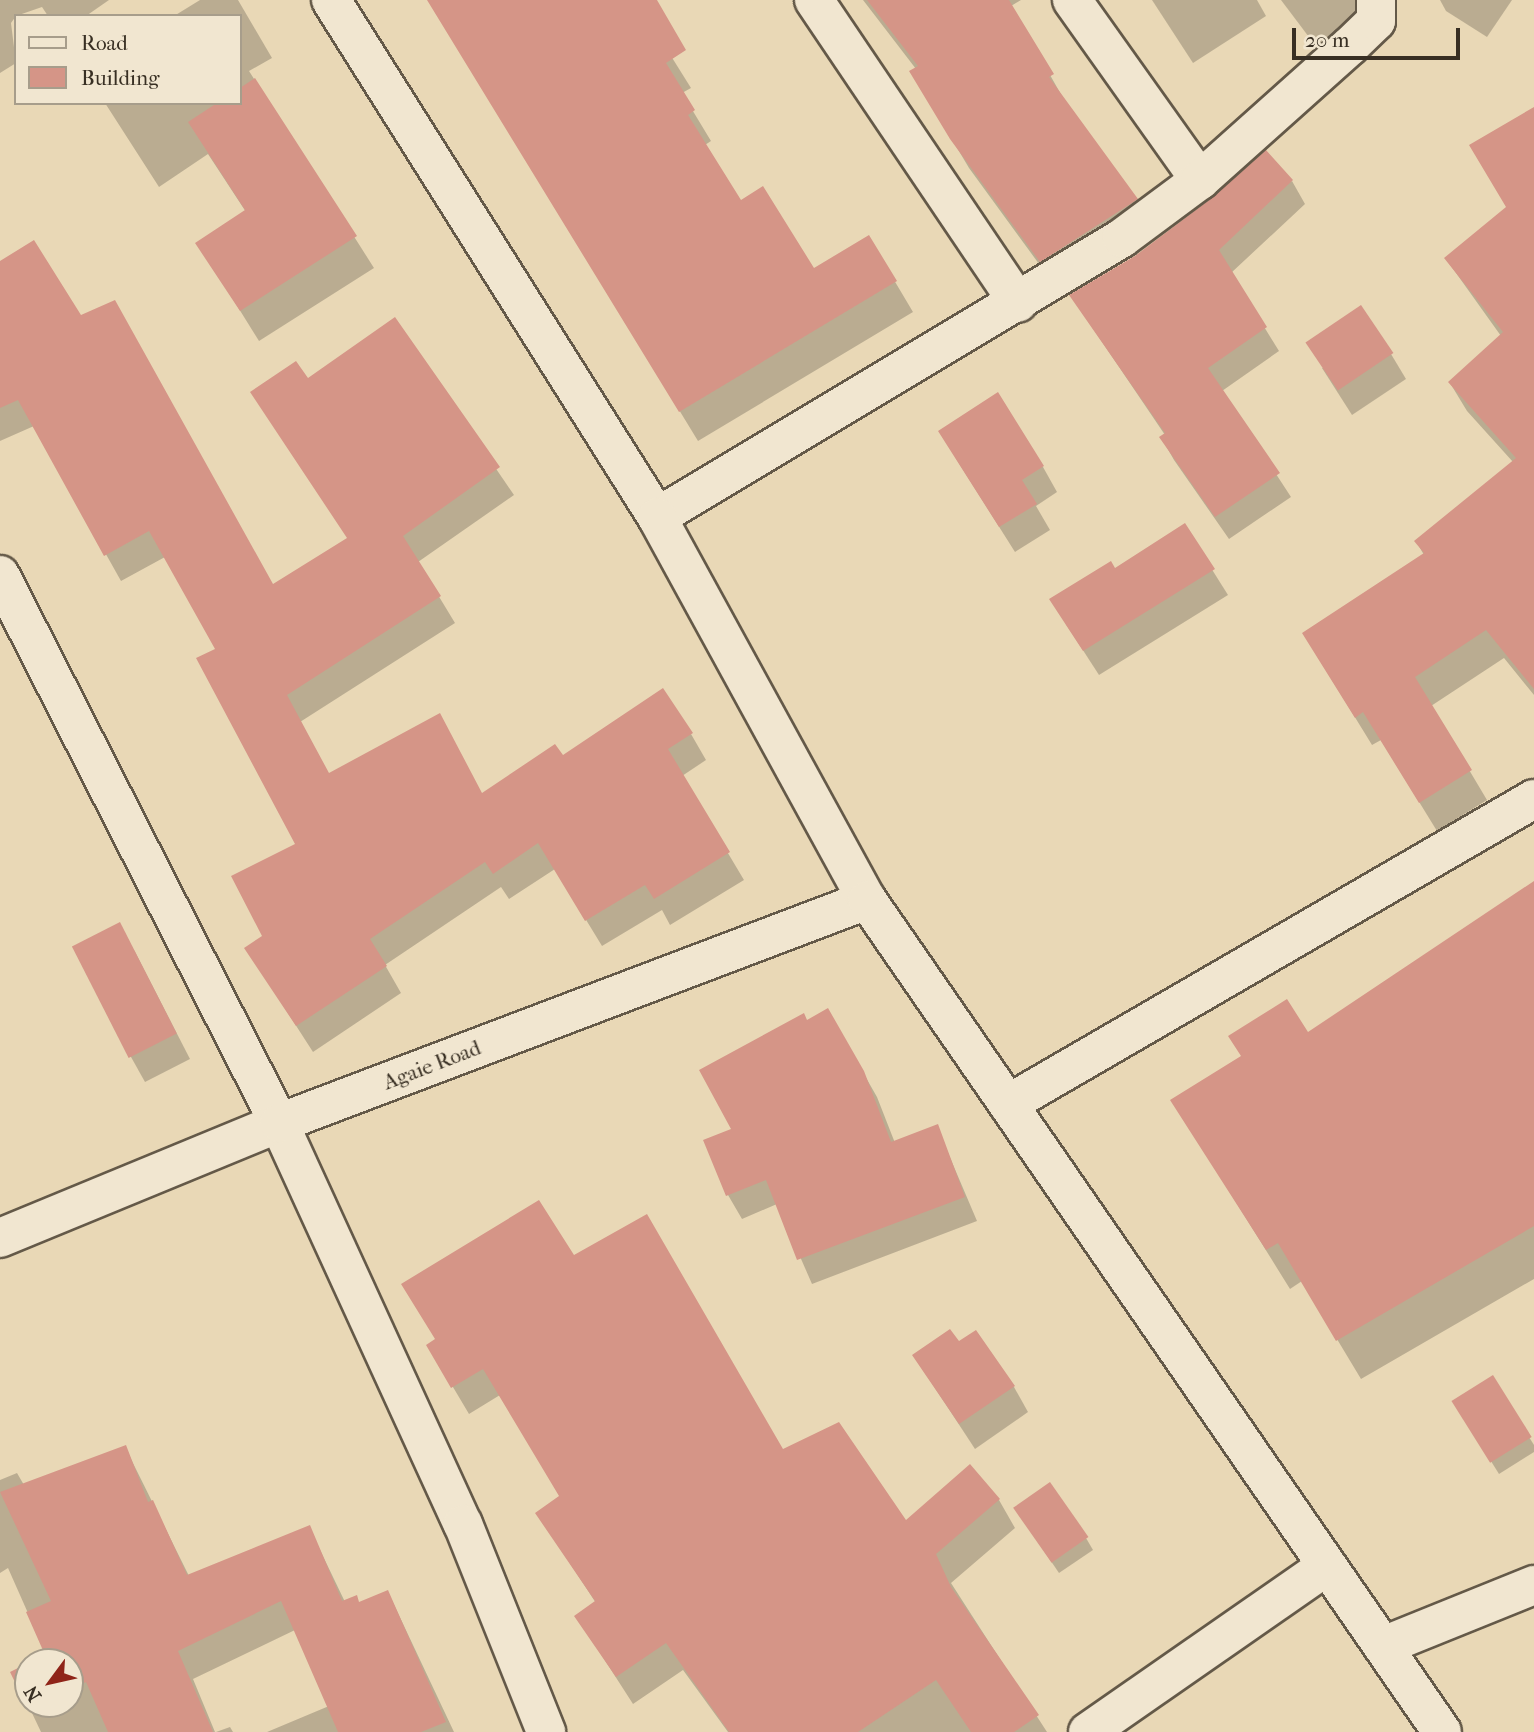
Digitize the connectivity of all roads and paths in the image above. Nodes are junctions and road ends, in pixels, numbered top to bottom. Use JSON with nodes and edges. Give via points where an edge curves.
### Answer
{"nodes":[{"id":1,"x":331,"y":0,"type":"edge"},
{"id":2,"x":814,"y":0,"type":"edge"},
{"id":3,"x":1072,"y":0,"type":"edge"},
{"id":4,"x":1376,"y":0,"type":"edge"},
{"id":5,"x":1200,"y":180,"type":"junction"},
{"id":6,"x":1018,"y":303,"type":"junction"},
{"id":7,"x":657,"y":517,"type":"junction"},
{"id":8,"x":0,"y":575,"type":"edge"},
{"id":9,"x":1534,"y":799,"type":"edge"},
{"id":10,"x":867,"y":900,"type":"junction"},
{"id":11,"x":1008,"y":1104,"type":"junction"},
{"id":12,"x":279,"y":1123,"type":"junction"},
{"id":13,"x":0,"y":1238,"type":"edge"},
{"id":14,"x":1327,"y":1566,"type":"junction"},
{"id":15,"x":1534,"y":1585,"type":"edge"},
{"id":16,"x":1383,"y":1646,"type":"junction"},
{"id":17,"x":546,"y":1732,"type":"edge"},
{"id":18,"x":1088,"y":1732,"type":"edge"},
{"id":19,"x":1442,"y":1732,"type":"edge"}],
"edges":[{"from":1,"to":7,"type":"street"},
{"from":2,"to":6,"type":"street"},
{"from":3,"to":5,"type":"street"},
{"from":4,"to":5,"type":"street","via":[[1376,21]]},
{"from":5,"to":6,"type":"street","via":[[1122,238]]},
{"from":6,"to":7,"type":"street"},
{"from":7,"to":10,"type":"street"},
{"from":8,"to":12,"type":"street"},
{"from":9,"to":11,"type":"street"},
{"from":10,"to":11,"type":"street"},
{"from":10,"to":12,"type":"street","name":"Agaie Road"},
{"from":11,"to":14,"type":"street"},
{"from":12,"to":13,"type":"street","name":"Agaie Road"},
{"from":12,"to":17,"type":"street","via":[[463,1524]]},
{"from":14,"to":16,"type":"street"},
{"from":14,"to":18,"type":"street"},
{"from":15,"to":16,"type":"street"},
{"from":16,"to":19,"type":"street"}]}
